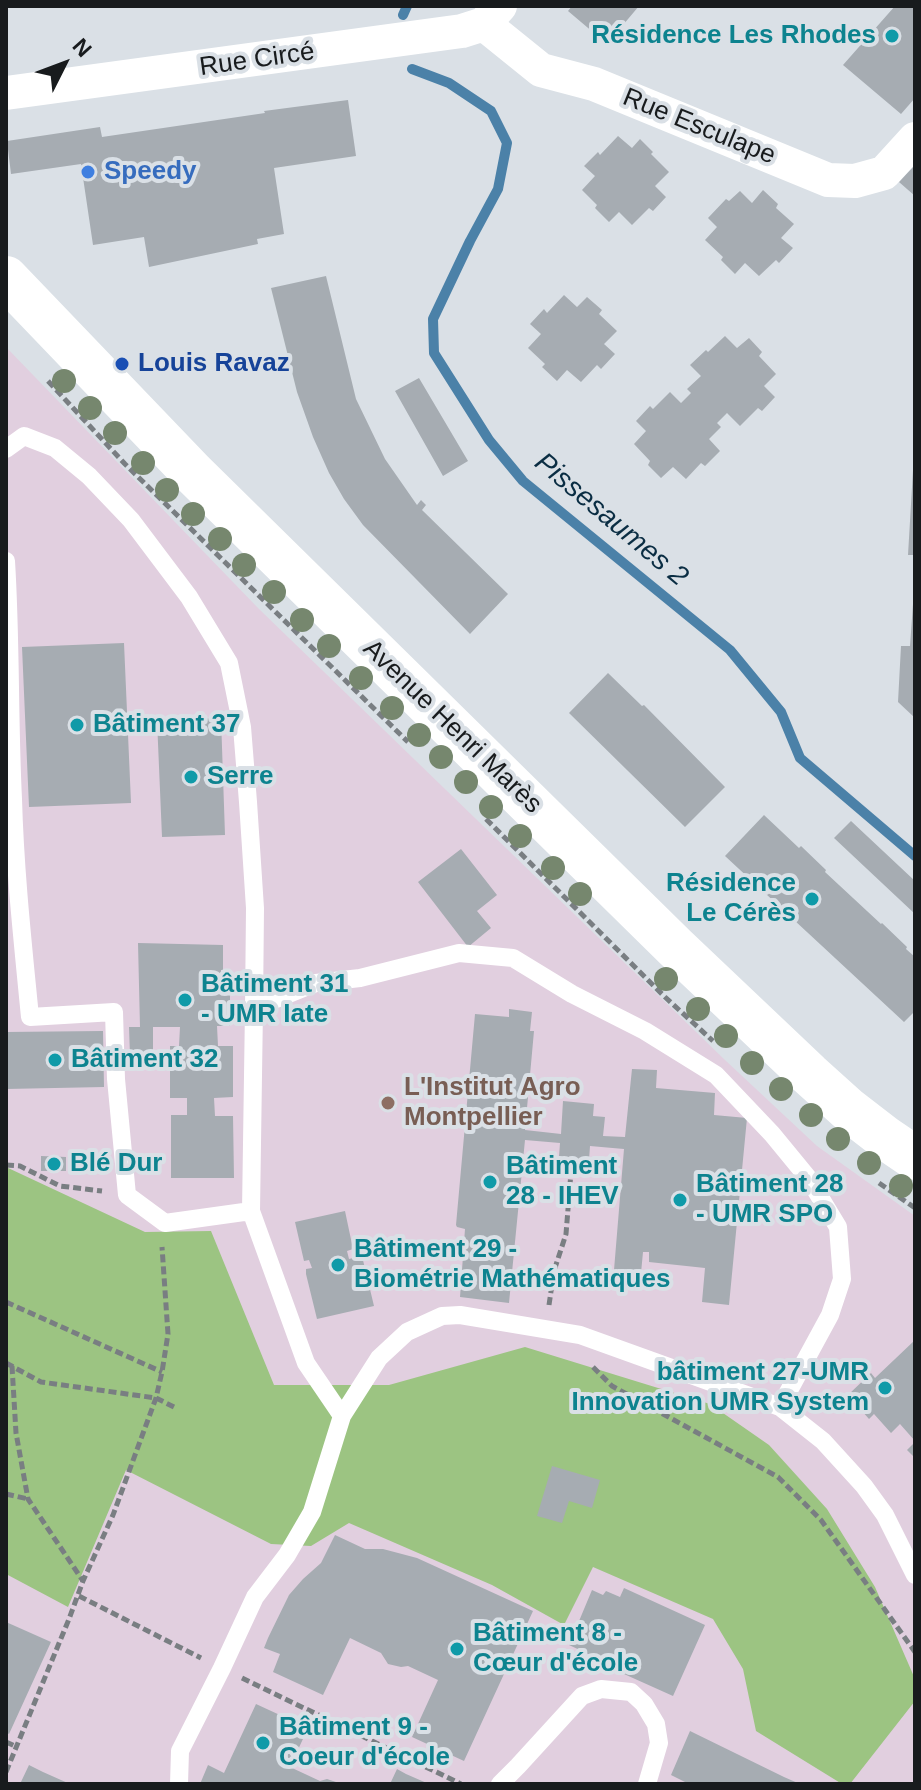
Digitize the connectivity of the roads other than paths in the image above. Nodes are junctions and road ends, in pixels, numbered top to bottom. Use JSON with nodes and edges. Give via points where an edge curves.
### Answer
{"nodes":[{"id":1,"x":492,"y":15,"type":"edge"},
{"id":2,"x":6,"y":93,"type":"edge"},
{"id":3,"x":915,"y":139,"type":"edge"},
{"id":4,"x":6,"y":278,"type":"edge"},
{"id":5,"x":6,"y":449,"type":"edge"},
{"id":6,"x":6,"y":561,"type":"edge"},
{"id":7,"x":254,"y":1008,"type":"junction"},
{"id":8,"x":915,"y":1158,"type":"edge"},
{"id":9,"x":251,"y":1211,"type":"junction"},
{"id":10,"x":780,"y":1407,"type":"junction"},
{"id":11,"x":342,"y":1416,"type":"junction"},
{"id":12,"x":915,"y":1575,"type":"edge"},
{"id":13,"x":179,"y":1784,"type":"edge"},
{"id":14,"x":500,"y":1784,"type":"edge"},
{"id":15,"x":647,"y":1784,"type":"edge"}],
"edges":[{"from":1,"to":2,"type":"street","name":"Rue Circé","via":[[462,31]]},
{"from":1,"to":3,"type":"street","name":"Rue Esculape","via":[[541,70],[594,84],[828,180],[855,181],[884,173]]},
{"from":4,"to":8,"type":"main road","name":"Avenue Henri Marès","via":[[193,473],[675,947],[849,1110]]},
{"from":5,"to":7,"type":"lane","via":[[24,436],[55,448],[89,476],[131,520],[189,597],[229,663],[242,727],[248,802]]},
{"from":6,"to":9,"type":"lane","via":[[13,800],[30,1017],[114,1012],[127,1195],[165,1223]]},
{"from":7,"to":9,"type":"lane"},
{"from":7,"to":10,"type":"lane","via":[[316,983],[360,978],[459,953],[513,958],[716,1075],[809,1179],[838,1227],[842,1279],[830,1315]]},
{"from":9,"to":11,"type":"lane","via":[[306,1363]]},
{"from":10,"to":11,"type":"lane","via":[[580,1335],[460,1315],[442,1316],[407,1332],[379,1358]]},
{"from":10,"to":12,"type":"lane","via":[[823,1441],[864,1486]]},
{"from":11,"to":13,"type":"lane","via":[[312,1512],[255,1597],[180,1751]]},
{"from":14,"to":15,"type":"lane","via":[[582,1696],[601,1689],[631,1692],[656,1724],[659,1743]]}]}
